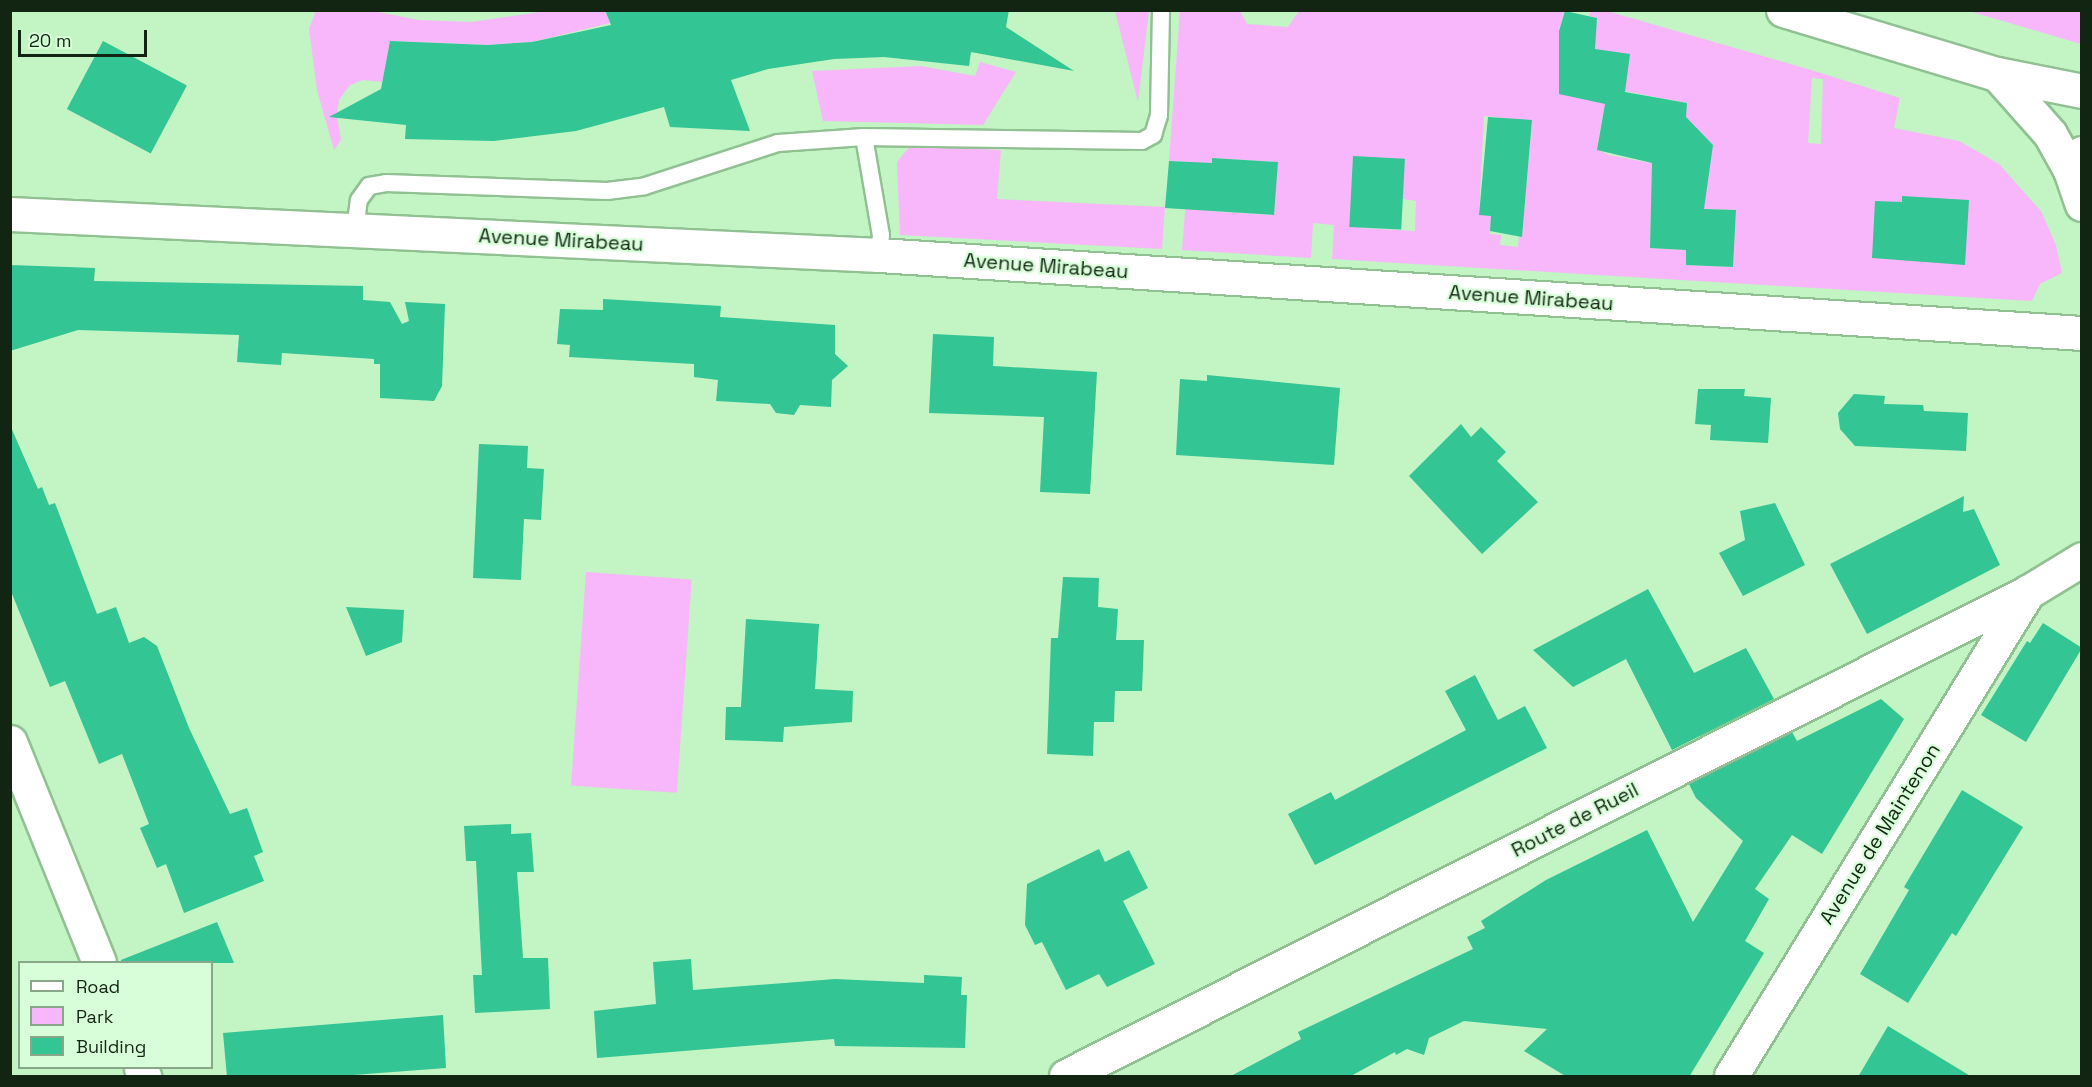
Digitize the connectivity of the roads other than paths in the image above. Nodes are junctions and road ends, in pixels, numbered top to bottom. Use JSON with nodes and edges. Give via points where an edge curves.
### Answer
{"nodes":[{"id":1,"x":1161,"y":10,"type":"edge"},
{"id":2,"x":1783,"y":10,"type":"edge"},
{"id":3,"x":1997,"y":74,"type":"junction"},
{"id":4,"x":2082,"y":91,"type":"edge"},
{"id":5,"x":864,"y":137,"type":"junction"},
{"id":6,"x":2076,"y":162,"type":"edge"},
{"id":7,"x":2082,"y":204,"type":"edge"},
{"id":8,"x":10,"y":214,"type":"edge"},
{"id":9,"x":356,"y":231,"type":"junction"},
{"id":10,"x":879,"y":255,"type":"junction"},
{"id":11,"x":2082,"y":333,"type":"edge"},
{"id":12,"x":2079,"y":552,"type":"edge"},
{"id":13,"x":2028,"y":592,"type":"junction"},
{"id":14,"x":10,"y":742,"type":"edge"},
{"id":15,"x":98,"y":961,"type":"edge"},
{"id":16,"x":1066,"y":1077,"type":"edge"},
{"id":17,"x":1731,"y":1077,"type":"edge"}],
"edges":[{"from":1,"to":5,"type":"lane","via":[[1159,115],[1153,135],[1142,141]]},
{"from":2,"to":3,"type":"street"},
{"from":3,"to":4,"type":"street"},
{"from":3,"to":6,"type":"street"},
{"from":5,"to":9,"type":"lane","via":[[778,143],[645,186],[607,191],[377,184],[369,186],[359,200]]},
{"from":5,"to":10,"type":"lane","via":[[881,235]]},
{"from":6,"to":7,"type":"street"},
{"from":8,"to":9,"type":"street","name":"Avenue Mirabeau"},
{"from":9,"to":10,"type":"street","name":"Avenue Mirabeau"},
{"from":10,"to":11,"type":"street","name":"Avenue Mirabeau"},
{"from":12,"to":13,"type":"street","name":"Route de Rueil"},
{"from":13,"to":16,"type":"street","name":"Route de Rueil"},
{"from":13,"to":17,"type":"street","name":"Avenue de Maintenon"},
{"from":14,"to":15,"type":"street"}]}
